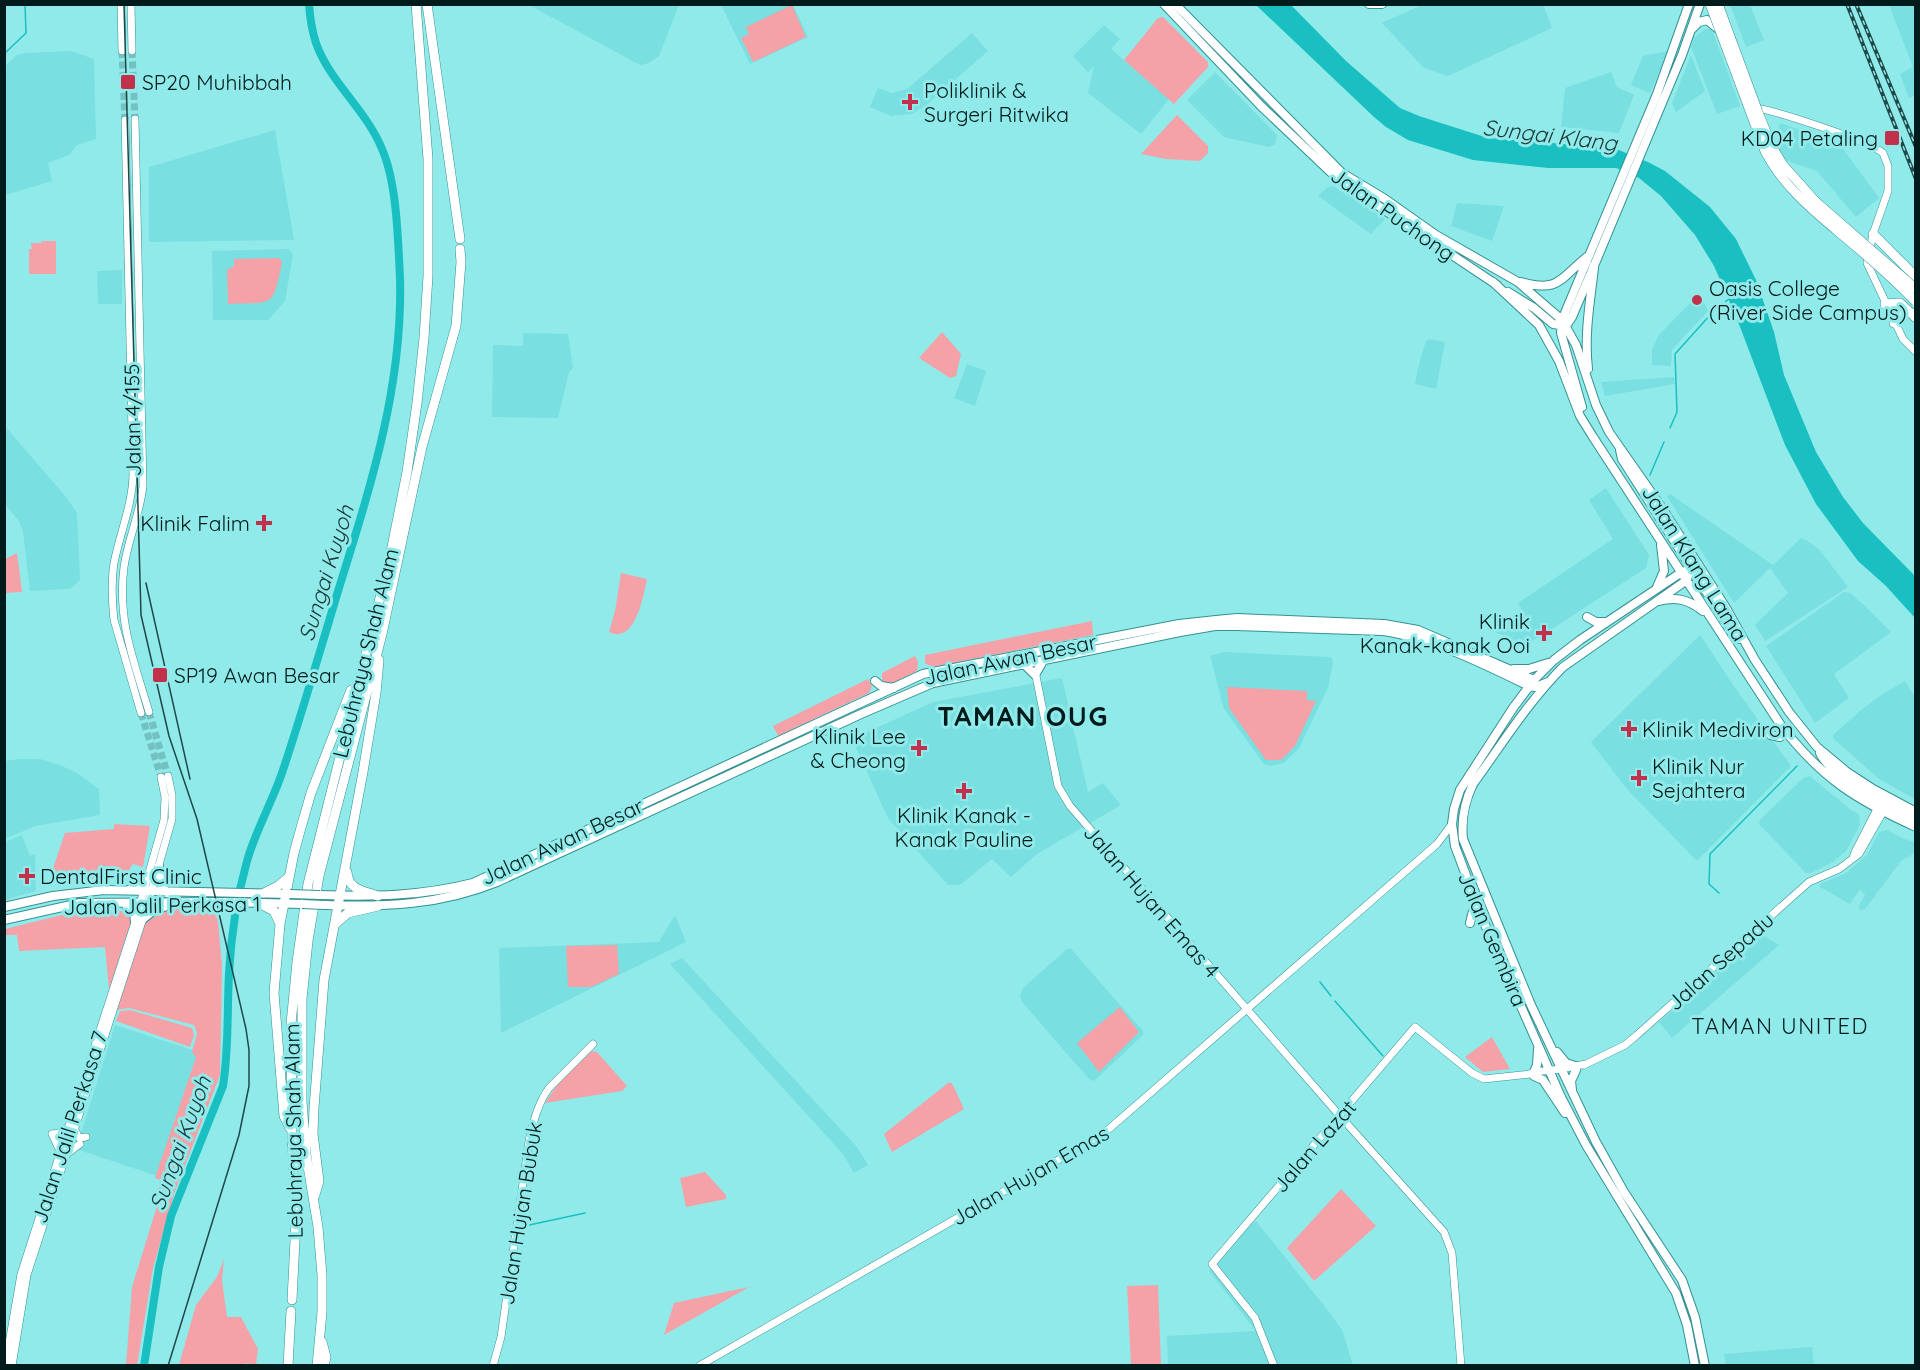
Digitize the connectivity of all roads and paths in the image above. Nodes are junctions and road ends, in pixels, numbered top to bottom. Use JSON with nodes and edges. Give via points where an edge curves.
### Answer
{"nodes":[{"id":1,"x":121,"y":4,"type":"edge"},
{"id":2,"x":131,"y":4,"type":"edge"},
{"id":3,"x":416,"y":4,"type":"edge"},
{"id":4,"x":427,"y":4,"type":"edge"},
{"id":5,"x":1164,"y":4,"type":"edge"},
{"id":6,"x":1175,"y":4,"type":"edge"},
{"id":7,"x":1369,"y":4,"type":"edge"},
{"id":8,"x":1382,"y":4,"type":"edge"},
{"id":9,"x":1691,"y":4,"type":"edge"},
{"id":10,"x":1700,"y":4,"type":"edge"},
{"id":11,"x":1710,"y":4,"type":"edge"},
{"id":12,"x":1718,"y":4,"type":"edge"},
{"id":13,"x":1722,"y":4,"type":"edge"},
{"id":14,"x":1730,"y":24,"type":"junction"},
{"id":15,"x":1692,"y":29,"type":"junction"},
{"id":16,"x":1718,"y":30,"type":"junction"},
{"id":17,"x":122,"y":51,"type":"tunnel mouth"},
{"id":18,"x":132,"y":51,"type":"tunnel mouth"},
{"id":19,"x":1672,"y":55,"type":"junction"},
{"id":20,"x":1756,"y":98,"type":"junction"},
{"id":21,"x":1753,"y":108,"type":"junction"},
{"id":22,"x":1778,"y":114,"type":"junction"},
{"id":23,"x":135,"y":119,"type":"tunnel mouth"},
{"id":24,"x":125,"y":120,"type":"tunnel mouth"},
{"id":25,"x":1646,"y":131,"type":"junction"},
{"id":26,"x":1621,"y":189,"type":"junction"},
{"id":27,"x":1873,"y":234,"type":"junction"},
{"id":28,"x":1589,"y":255,"type":"junction"},
{"id":29,"x":1594,"y":265,"type":"junction"},
{"id":30,"x":1916,"y":277,"type":"edge"},
{"id":31,"x":1493,"y":282,"type":"junction"},
{"id":32,"x":1518,"y":282,"type":"junction"},
{"id":33,"x":1916,"y":289,"type":"edge"},
{"id":34,"x":1916,"y":302,"type":"edge"},
{"id":35,"x":1885,"y":304,"type":"junction"},
{"id":36,"x":1914,"y":315,"type":"edge"},
{"id":37,"x":1894,"y":322,"type":"junction"},
{"id":38,"x":1563,"y":324,"type":"junction"},
{"id":39,"x":1916,"y":352,"type":"edge"},
{"id":40,"x":1596,"y":405,"type":"junction"},
{"id":41,"x":1584,"y":422,"type":"junction"},
{"id":42,"x":1620,"y":450,"type":"junction"},
{"id":43,"x":1660,"y":539,"type":"junction"},
{"id":44,"x":1686,"y":574,"type":"junction"},
{"id":45,"x":1655,"y":590,"type":"junction"},
{"id":46,"x":1655,"y":602,"type":"junction"},
{"id":47,"x":1708,"y":614,"type":"junction"},
{"id":48,"x":1587,"y":617,"type":"dead end"},
{"id":49,"x":1606,"y":622,"type":"junction"},
{"id":50,"x":1594,"y":630,"type":"junction"},
{"id":51,"x":371,"y":631,"type":"junction"},
{"id":52,"x":382,"y":634,"type":"junction"},
{"id":53,"x":1601,"y":643,"type":"junction"},
{"id":54,"x":1568,"y":649,"type":"junction"},
{"id":55,"x":1032,"y":652,"type":"junction"},
{"id":56,"x":1554,"y":660,"type":"junction"},
{"id":57,"x":1755,"y":660,"type":"junction"},
{"id":58,"x":1034,"y":663,"type":"junction"},
{"id":59,"x":1508,"y":672,"type":"junction"},
{"id":60,"x":1035,"y":675,"type":"junction"},
{"id":61,"x":875,"y":681,"type":"dead end"},
{"id":62,"x":1548,"y":682,"type":"junction"},
{"id":63,"x":1533,"y":684,"type":"junction"},
{"id":64,"x":894,"y":688,"type":"junction"},
{"id":65,"x":1533,"y":700,"type":"junction"},
{"id":66,"x":1513,"y":708,"type":"junction"},
{"id":67,"x":1782,"y":727,"type":"junction"},
{"id":68,"x":1771,"y":735,"type":"dead end"},
{"id":69,"x":1817,"y":747,"type":"junction"},
{"id":70,"x":1881,"y":808,"type":"junction"},
{"id":71,"x":1916,"y":812,"type":"edge"},
{"id":72,"x":1916,"y":819,"type":"edge"},
{"id":73,"x":1452,"y":824,"type":"junction"},
{"id":74,"x":1916,"y":827,"type":"edge"},
{"id":75,"x":587,"y":831,"type":"junction"},
{"id":76,"x":599,"y":835,"type":"junction"},
{"id":77,"x":350,"y":839,"type":"junction"},
{"id":78,"x":1437,"y":844,"type":"junction"},
{"id":79,"x":1455,"y":846,"type":"junction"},
{"id":80,"x":159,"y":866,"type":"junction"},
{"id":81,"x":148,"y":876,"type":"junction"},
{"id":82,"x":289,"y":878,"type":"junction"},
{"id":83,"x":491,"y":880,"type":"junction"},
{"id":84,"x":125,"y":890,"type":"junction"},
{"id":85,"x":148,"y":892,"type":"junction"},
{"id":86,"x":167,"y":892,"type":"junction"},
{"id":87,"x":224,"y":898,"type":"junction"},
{"id":88,"x":257,"y":898,"type":"junction"},
{"id":89,"x":287,"y":899,"type":"junction"},
{"id":90,"x":337,"y":900,"type":"junction"},
{"id":91,"x":378,"y":901,"type":"junction"},
{"id":92,"x":1475,"y":901,"type":"junction"},
{"id":93,"x":178,"y":902,"type":"junction"},
{"id":94,"x":124,"y":903,"type":"junction"},
{"id":95,"x":144,"y":903,"type":"junction"},
{"id":96,"x":4,"y":908,"type":"edge"},
{"id":97,"x":4,"y":920,"type":"edge"},
{"id":98,"x":139,"y":921,"type":"junction"},
{"id":99,"x":1470,"y":923,"type":"dead end"},
{"id":100,"x":280,"y":926,"type":"junction"},
{"id":101,"x":333,"y":926,"type":"junction"},
{"id":102,"x":1248,"y":1009,"type":"junction"},
{"id":103,"x":1415,"y":1028,"type":"joint"},
{"id":104,"x":1549,"y":1042,"type":"junction"},
{"id":105,"x":593,"y":1044,"type":"dead end"},
{"id":106,"x":1538,"y":1045,"type":"junction"},
{"id":107,"x":1575,"y":1068,"type":"junction"},
{"id":108,"x":1562,"y":1072,"type":"junction"},
{"id":109,"x":1551,"y":1073,"type":"junction"},
{"id":110,"x":1532,"y":1074,"type":"junction"},
{"id":111,"x":1572,"y":1092,"type":"junction"},
{"id":112,"x":1340,"y":1116,"type":"junction"},
{"id":113,"x":1572,"y":1119,"type":"junction"},
{"id":114,"x":73,"y":1128,"type":"junction"},
{"id":115,"x":292,"y":1133,"type":"junction"},
{"id":116,"x":86,"y":1137,"type":"dead end"},
{"id":117,"x":80,"y":1143,"type":"dead end"},
{"id":118,"x":64,"y":1153,"type":"junction"},
{"id":119,"x":314,"y":1198,"type":"junction"},
{"id":120,"x":320,"y":1340,"type":"junction"},
{"id":121,"x":1695,"y":1361,"type":"edge"},
{"id":122,"x":5,"y":1365,"type":"edge"},
{"id":123,"x":12,"y":1365,"type":"edge"},
{"id":124,"x":288,"y":1365,"type":"edge"},
{"id":125,"x":317,"y":1365,"type":"edge"},
{"id":126,"x":324,"y":1365,"type":"edge"},
{"id":127,"x":493,"y":1365,"type":"edge"},
{"id":128,"x":699,"y":1365,"type":"edge"},
{"id":129,"x":1274,"y":1365,"type":"edge"},
{"id":130,"x":1461,"y":1365,"type":"edge"},
{"id":131,"x":1690,"y":1365,"type":"edge"},
{"id":132,"x":1705,"y":1365,"type":"edge"}],
"edges":[{"from":1,"to":17,"type":"street"},
{"from":2,"to":18,"type":"street"},
{"from":3,"to":51,"type":"highway","name":"Lebuhraya Shah Alam","via":[[428,159],[424,338],[407,472]]},
{"from":4,"to":52,"type":"highway","name":"Lebuhraya Shah Alam","via":[[460,244],[456,326],[424,437]]},
{"from":5,"to":31,"type":"main road","name":"Jalan Puchong","via":[[1261,106],[1338,179]]},
{"from":6,"to":32,"type":"main road","name":"Jalan Puchong","via":[[1342,173],[1436,235]]},
{"from":7,"to":8,"type":"main road"},
{"from":9,"to":19,"type":"main road"},
{"from":9,"to":19,"type":"main road"},
{"from":10,"to":15,"type":"main road"},
{"from":11,"to":34,"type":"highway","bridge":true,"via":[[1765,151],[1777,172],[1812,210],[1889,274]]},
{"from":12,"to":33,"type":"highway","bridge":true,"via":[[1772,147],[1783,165],[1816,202]]},
{"from":13,"to":14,"type":"street"},
{"from":14,"to":16,"type":"street","via":[[1719,21]]},
{"from":14,"to":20,"type":"street"},
{"from":15,"to":16,"type":"main road","via":[[1707,20]]},
{"from":15,"to":25,"type":"main road"},
{"from":16,"to":21,"type":"street","via":[[1745,108]]},
{"from":19,"to":25,"type":"main road"},
{"from":20,"to":21,"type":"street"},
{"from":20,"to":22,"type":"street"},
{"from":21,"to":22,"type":"street"},
{"from":22,"to":27,"type":"street","via":[[1882,153],[1888,166],[1888,191]]},
{"from":23,"to":24,"type":"street","name":"Jalan 4/155","via":[[143,486],[125,565],[122,603],[145,713],[122,650],[112,605],[114,564],[133,475]]},
{"from":25,"to":26,"type":"main road"},
{"from":26,"to":28,"type":"main road"},
{"from":26,"to":29,"type":"main road"},
{"from":27,"to":30,"type":"highway"},
{"from":27,"to":35,"type":"street","via":[[1867,263]]},
{"from":28,"to":32,"type":"main road","via":[[1554,285]]},
{"from":28,"to":38,"type":"main road"},
{"from":29,"to":38,"type":"main road","via":[[1572,317]]},
{"from":29,"to":40,"type":"main road","via":[[1586,348]]},
{"from":31,"to":38,"type":"main road","name":"Jalan Puchong","via":[[1553,324]]},
{"from":31,"to":41,"type":"main road","via":[[1539,325]]},
{"from":32,"to":38,"type":"main road","name":"Jalan Puchong"},
{"from":35,"to":36,"type":"highway","via":[[1900,303]]},
{"from":35,"to":37,"type":"street"},
{"from":36,"to":37,"type":"highway","via":[[1899,312]]},
{"from":37,"to":39,"type":"street"},
{"from":38,"to":40,"type":"main road","name":"Jalan Klang Lama","via":[[1576,345]]},
{"from":38,"to":41,"type":"main road"},
{"from":40,"to":42,"type":"main road","name":"Jalan Klang Lama"},
{"from":41,"to":43,"type":"main road","name":"Jalan Klang Lama"},
{"from":42,"to":44,"type":"main road","via":[[1687,561]]},
{"from":42,"to":57,"type":"main road","name":"Jalan Klang Lama","via":[[1678,533]]},
{"from":43,"to":44,"type":"main road","name":"Jalan Klang Lama"},
{"from":43,"to":45,"type":"main road","via":[[1664,571]]},
{"from":44,"to":45,"type":"main road","name":"Jalan Gembira"},
{"from":44,"to":46,"type":"main road","name":"Jalan Gembira"},
{"from":44,"to":47,"type":"main road","name":"Jalan Klang Lama"},
{"from":44,"to":57,"type":"main road","via":[[1695,574]]},
{"from":45,"to":49,"type":"main road","name":"Jalan Gembira"},
{"from":46,"to":47,"type":"main road","via":[[1682,599]]},
{"from":46,"to":53,"type":"main road","name":"Jalan Gembira"},
{"from":47,"to":67,"type":"main road","name":"Jalan Klang Lama"},
{"from":48,"to":49,"type":"main road"},
{"from":49,"to":50,"type":"main road","name":"Jalan Gembira"},
{"from":50,"to":53,"type":"main road"},
{"from":50,"to":54,"type":"main road","name":"Jalan Gembira"},
{"from":51,"to":82,"type":"highway","via":[[311,793]]},
{"from":51,"to":115,"type":"highway","name":"Lebuhraya Shah Alam","via":[[308,884],[291,1024]]},
{"from":52,"to":77,"type":"highway","via":[[376,693]]},
{"from":52,"to":119,"type":"highway","name":"Lebuhraya Shah Alam","via":[[319,876],[308,941],[302,999],[302,1101]]},
{"from":53,"to":54,"type":"main road","via":[[1590,641]]},
{"from":53,"to":62,"type":"main road","name":"Jalan Gembira","via":[[1563,667]]},
{"from":54,"to":56,"type":"main road","name":"Jalan Gembira"},
{"from":55,"to":58,"type":"street"},
{"from":55,"to":59,"type":"main road","name":"Jalan Awan Besar","via":[[1179,624],[1216,620],[1313,621],[1410,628]]},
{"from":55,"to":64,"type":"main road","name":"Jalan Awan Besar","via":[[923,674]]},
{"from":56,"to":59,"type":"main road"},
{"from":56,"to":63,"type":"main road","name":"Jalan Gembira"},
{"from":57,"to":69,"type":"main road","name":"Jalan Klang Lama"},
{"from":58,"to":59,"type":"main road","name":"Jalan Awan Besar","via":[[1180,632],[1237,626],[1403,634]]},
{"from":58,"to":60,"type":"main road"},
{"from":58,"to":60,"type":"main road"},
{"from":58,"to":76,"type":"main road","name":"Jalan Awan Besar","via":[[933,683]]},
{"from":59,"to":63,"type":"main road","name":"Jalan Awan Besar"},
{"from":59,"to":66,"type":"main road","via":[[1516,690]]},
{"from":60,"to":102,"type":"street","name":"Jalan Hujan Emas 4","via":[[1058,786],[1070,806]]},
{"from":61,"to":64,"type":"main road"},
{"from":62,"to":63,"type":"main road"},
{"from":62,"to":65,"type":"main road","name":"Jalan Gembira"},
{"from":63,"to":65,"type":"main road"},
{"from":63,"to":66,"type":"main road","name":"Jalan Gembira"},
{"from":64,"to":75,"type":"main road","name":"Jalan Awan Besar"},
{"from":65,"to":104,"type":"main road","name":"Jalan Gembira","via":[[1473,784],[1466,799],[1462,827],[1463,839],[1500,931]]},
{"from":66,"to":73,"type":"main road","name":"Jalan Gembira","via":[[1460,790]]},
{"from":67,"to":68,"type":"main road","via":[[1781,735]]},
{"from":67,"to":70,"type":"main road","name":"Jalan Klang Lama","via":[[1820,771]]},
{"from":69,"to":70,"type":"main road","via":[[1844,778]]},
{"from":69,"to":71,"type":"main road","name":"Jalan Klang Lama","via":[[1847,772]]},
{"from":70,"to":72,"type":"main road"},
{"from":70,"to":74,"type":"main road","name":"Jalan Klang Lama"},
{"from":70,"to":107,"type":"street","name":"Jalan Sepadu","via":[[1853,858],[1809,882],[1631,1040]]},
{"from":73,"to":78,"type":"street","name":"Jalan Hujan Emas"},
{"from":73,"to":79,"type":"main road","name":"Jalan Gembira"},
{"from":75,"to":76,"type":"main road"},
{"from":75,"to":83,"type":"main road","name":"Jalan Awan Besar"},
{"from":76,"to":83,"type":"main road","name":"Jalan Awan Besar"},
{"from":77,"to":90,"type":"highway"},
{"from":77,"to":91,"type":"highway","via":[[348,881]]},
{"from":78,"to":79,"type":"street"},
{"from":78,"to":102,"type":"street","name":"Jalan Hujan Emas"},
{"from":79,"to":92,"type":"main road","name":"Jalan Gembira"},
{"from":80,"to":81,"type":"street","via":[[172,819],[172,795],[164,776],[165,809]]},
{"from":80,"to":85,"type":"street"},
{"from":80,"to":86,"type":"main road"},
{"from":81,"to":84,"type":"main road","via":[[136,888]]},
{"from":81,"to":85,"type":"street"},
{"from":82,"to":88,"type":"highway"},
{"from":82,"to":89,"type":"highway"},
{"from":83,"to":91,"type":"main road","name":"Jalan Awan Besar","via":[[442,895]]},
{"from":84,"to":85,"type":"main road","name":"Jalan Jalil Perkasa 1"},
{"from":84,"to":96,"type":"main road","name":"Jalan Jalil Perkasa 1","via":[[80,892]]},
{"from":85,"to":86,"type":"main road","name":"Jalan Jalil Perkasa 1"},
{"from":85,"to":95,"type":"street","name":"Jalan Jalil Perkasa 7"},
{"from":86,"to":87,"type":"main road","name":"Jalan Jalil Perkasa 1"},
{"from":87,"to":88,"type":"main road","name":"Jalan Jalil Perkasa 1"},
{"from":87,"to":93,"type":"main road","name":"Jalan Jalil Perkasa 1"},
{"from":88,"to":89,"type":"main road","name":"Jalan Jalil Perkasa 1"},
{"from":88,"to":100,"type":"highway","via":[[277,914]]},
{"from":89,"to":90,"type":"main road","name":"Jalan Jalil Perkasa 1","bridge":true},
{"from":89,"to":100,"type":"highway"},
{"from":90,"to":91,"type":"main road","name":"Jalan Awan Besar"},
{"from":90,"to":101,"type":"highway"},
{"from":91,"to":101,"type":"highway","via":[[348,913]]},
{"from":92,"to":99,"type":"main road"},
{"from":92,"to":106,"type":"main road","name":"Jalan Gembira"},
{"from":93,"to":95,"type":"main road","name":"Jalan Jalil Perkasa 1"},
{"from":93,"to":98,"type":"main road"},
{"from":94,"to":95,"type":"main road","name":"Jalan Jalil Perkasa 1"},
{"from":94,"to":97,"type":"main road","name":"Jalan Jalil Perkasa 1","via":[[80,903]]},
{"from":94,"to":98,"type":"main road"},
{"from":95,"to":98,"type":"street","name":"Jalan Jalil Perkasa 7"},
{"from":98,"to":114,"type":"street","name":"Jalan Jalil Perkasa 7"},
{"from":100,"to":115,"type":"highway","via":[[274,993],[285,1116]]},
{"from":101,"to":119,"type":"highway","via":[[315,1084],[314,1134],[319,1181]]},
{"from":102,"to":112,"type":"street","name":"Jalan Hujan Emas 4"},
{"from":102,"to":128,"type":"street","name":"Jalan Hujan Emas","via":[[1102,1135]]},
{"from":103,"to":110,"type":"street","name":"Jalan Sepadu","via":[[1484,1079]]},
{"from":103,"to":112,"type":"street","name":"Jalan Lazat"},
{"from":104,"to":107,"type":"main road"},
{"from":104,"to":108,"type":"main road","name":"Jalan Gembira"},
{"from":105,"to":127,"type":"street","name":"Jalan Hujan Bubuk","via":[[549,1088],[537,1111],[526,1159],[501,1337]]},
{"from":106,"to":109,"type":"main road","name":"Jalan Gembira"},
{"from":106,"to":110,"type":"main road"},
{"from":107,"to":108,"type":"street","name":"Jalan Sepadu"},
{"from":107,"to":111,"type":"main road"},
{"from":108,"to":109,"type":"street","name":"Jalan Sepadu"},
{"from":108,"to":111,"type":"main road","name":"Jalan Gembira"},
{"from":109,"to":110,"type":"street","name":"Jalan Sepadu"},
{"from":109,"to":113,"type":"main road","name":"Jalan Gembira"},
{"from":110,"to":113,"type":"main road","via":[[1543,1080]]},
{"from":111,"to":132,"type":"main road","name":"Jalan Gembira","via":[[1624,1192],[1682,1280]]},
{"from":112,"to":129,"type":"street","name":"Jalan Lazat","via":[[1212,1264],[1255,1318]]},
{"from":112,"to":130,"type":"street","name":"Jalan Hujan Emas 4","via":[[1450,1242]]},
{"from":113,"to":121,"type":"main road","name":"Jalan Gembira","via":[[1676,1293]]},
{"from":114,"to":116,"type":"street","via":[[78,1138]]},
{"from":114,"to":118,"type":"street","name":"Jalan Jalil Perkasa 7"},
{"from":114,"to":118,"type":"street","via":[[52,1134]]},
{"from":115,"to":124,"type":"highway","name":"Lebuhraya Shah Alam","via":[[296,1221]]},
{"from":117,"to":118,"type":"street"},
{"from":118,"to":122,"type":"street","name":"Jalan Jalil Perkasa 7","via":[[21,1274]]},
{"from":118,"to":123,"type":"street","name":"Jalan Jalil Perkasa 7","via":[[27,1275]]},
{"from":119,"to":120,"type":"highway","name":"Lebuhraya Shah Alam","via":[[322,1275]]},
{"from":120,"to":125,"type":"highway","name":"Lebuhraya Shah Alam"},
{"from":120,"to":126,"type":"highway"},
{"from":121,"to":131,"type":"main road"}]}
